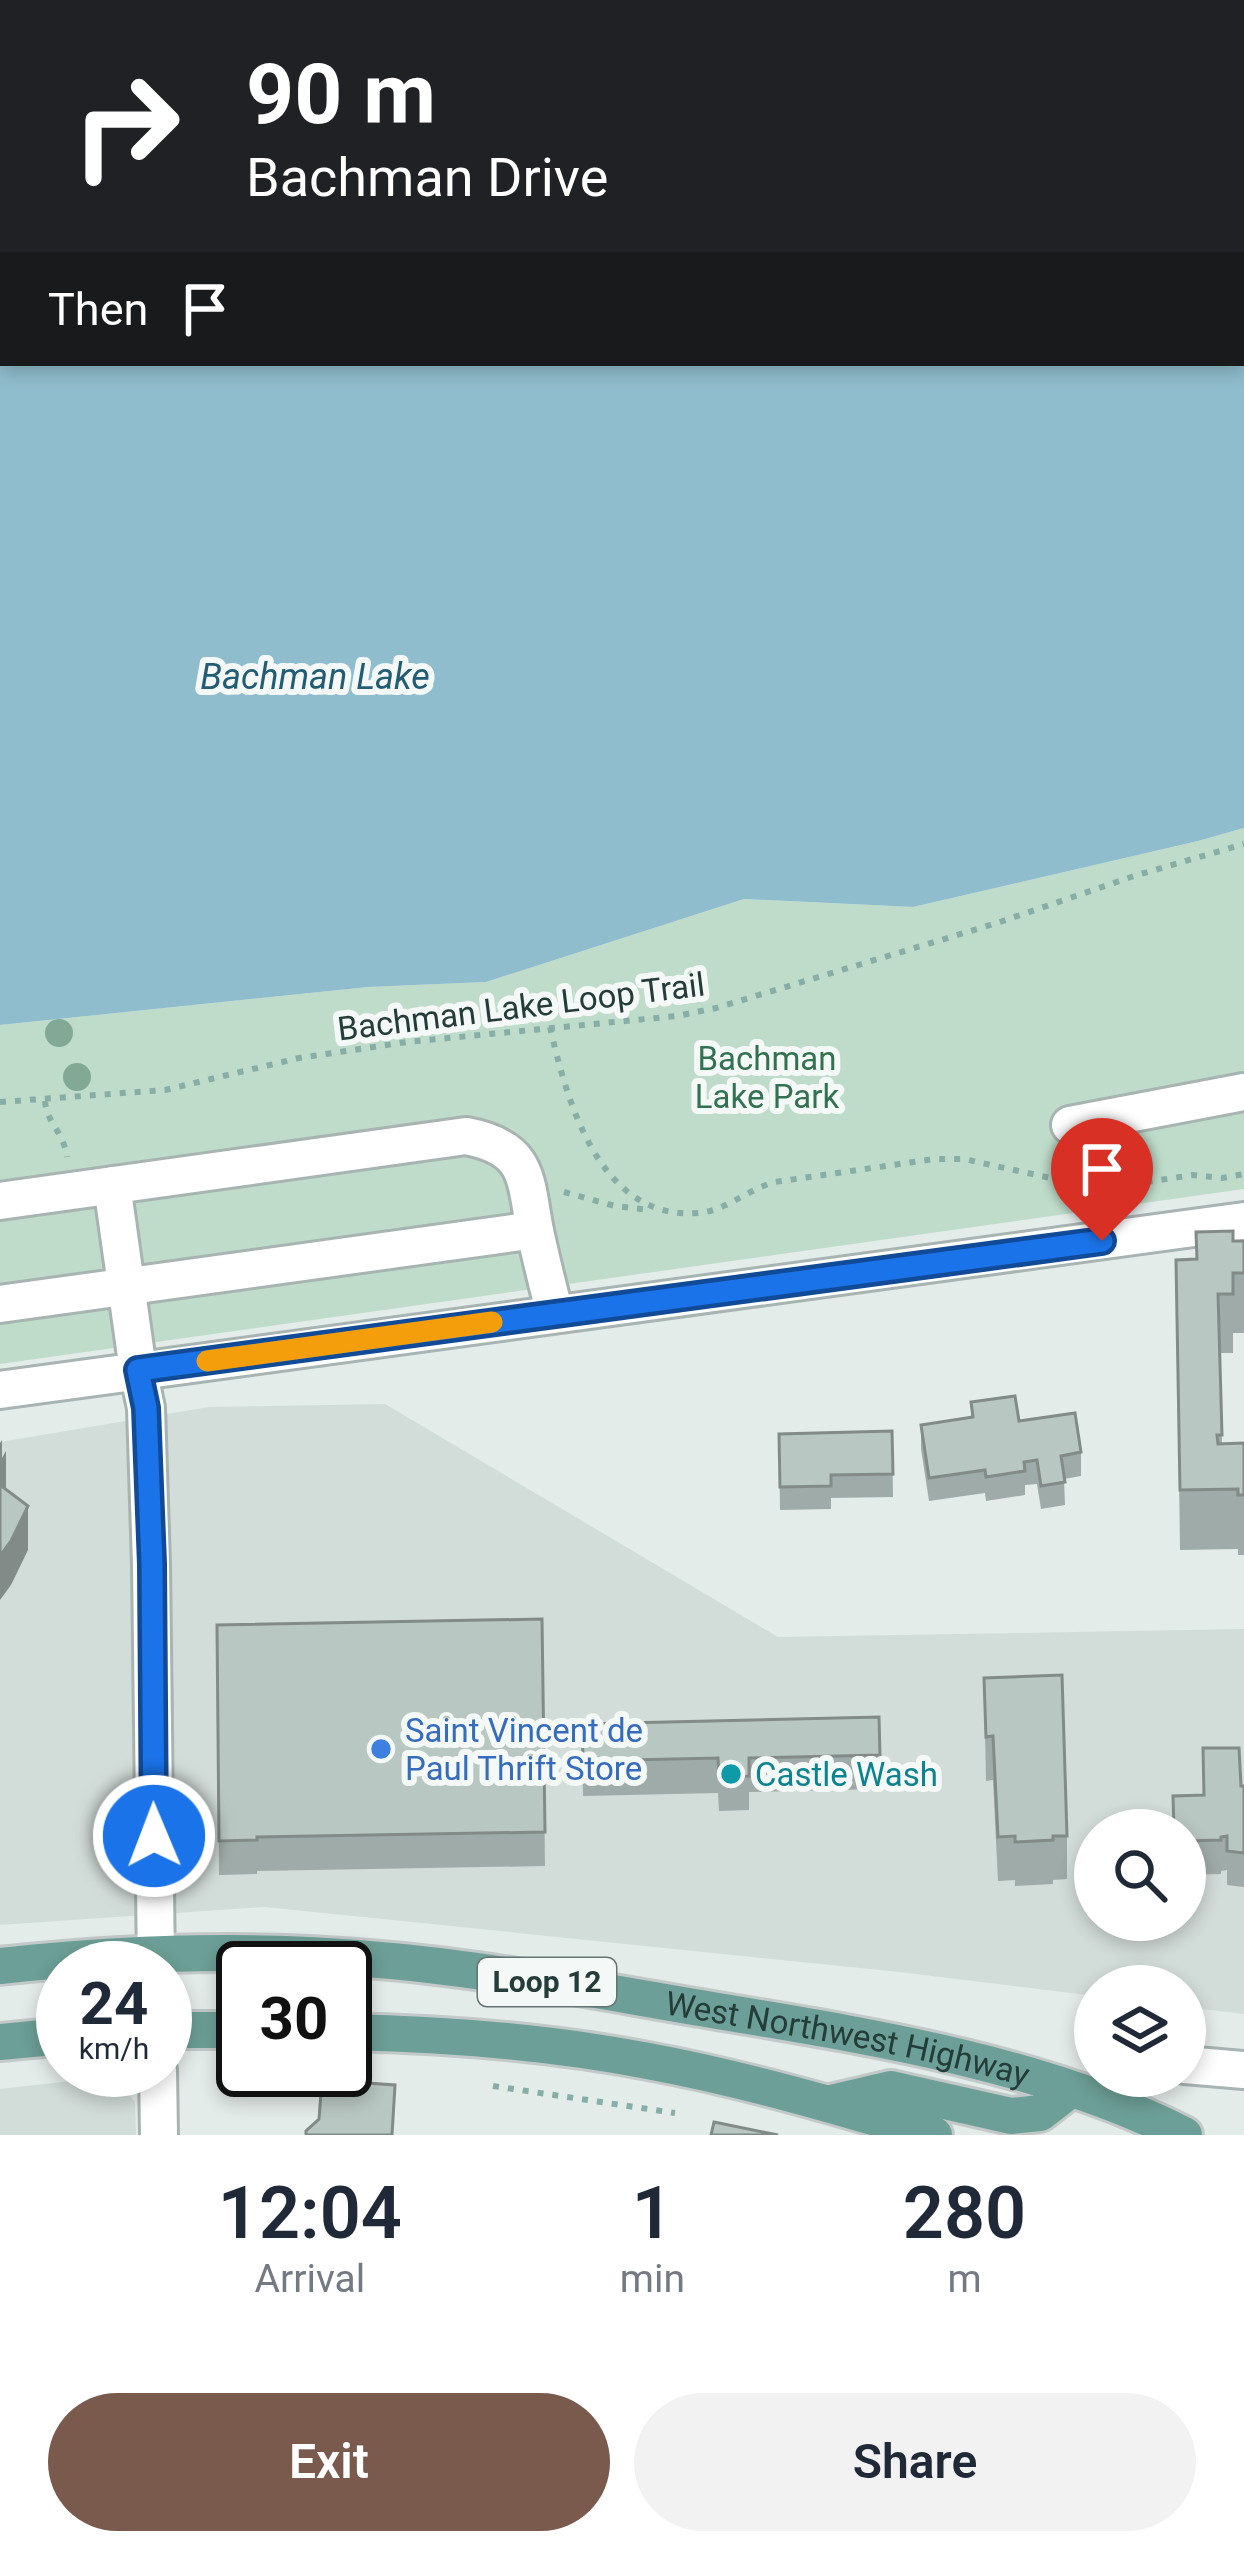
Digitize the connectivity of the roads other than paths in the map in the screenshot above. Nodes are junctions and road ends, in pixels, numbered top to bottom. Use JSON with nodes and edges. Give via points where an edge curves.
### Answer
{"nodes":[{"id":1,"x":1244,"y":1092,"type":"edge"},
{"id":2,"x":1070,"y":1125,"type":"dead end"},
{"id":3,"x":112,"y":1185,"type":"junction"},
{"id":4,"x":0,"y":1201,"type":"edge"},
{"id":5,"x":1244,"y":1222,"type":"edge"},
{"id":6,"x":535,"y":1230,"type":"junction"},
{"id":7,"x":126,"y":1287,"type":"junction"},
{"id":8,"x":0,"y":1304,"type":"edge"},
{"id":9,"x":555,"y":1314,"type":"junction"},
{"id":10,"x":138,"y":1370,"type":"junction"},
{"id":11,"x":0,"y":1390,"type":"edge"},
{"id":12,"x":156,"y":1941,"type":"edge"},
{"id":13,"x":192,"y":1958,"type":"edge"},
{"id":14,"x":36,"y":1965,"type":"edge"},
{"id":15,"x":0,"y":1966,"type":"edge"},
{"id":16,"x":372,"y":2034,"type":"edge"},
{"id":17,"x":36,"y":2039,"type":"edge"},
{"id":18,"x":0,"y":2042,"type":"edge"},
{"id":19,"x":1206,"y":2067,"type":"edge"},
{"id":20,"x":1244,"y":2071,"type":"edge"},
{"id":21,"x":1074,"y":2078,"type":"edge"},
{"id":22,"x":1074,"y":2087,"type":"edge"},
{"id":23,"x":158,"y":2097,"type":"edge"},
{"id":24,"x":1113,"y":2097,"type":"edge"},
{"id":25,"x":827,"y":2104,"type":"junction"},
{"id":26,"x":159,"y":2135,"type":"edge"},
{"id":27,"x":934,"y":2135,"type":"edge"},
{"id":28,"x":1184,"y":2135,"type":"edge"}],
"edges":[{"from":1,"to":2,"type":"street"},
{"from":3,"to":4,"type":"street"},
{"from":3,"to":6,"type":"street","via":[[466,1136],[486,1139],[518,1162]]},
{"from":3,"to":7,"type":"street"},
{"from":5,"to":9,"type":"street"},
{"from":6,"to":7,"type":"street"},
{"from":6,"to":9,"type":"street"},
{"from":7,"to":8,"type":"street"},
{"from":7,"to":10,"type":"street"},
{"from":9,"to":10,"type":"street"},
{"from":10,"to":11,"type":"street"},
{"from":10,"to":12,"type":"street","via":[[152,1564]]},
{"from":13,"to":21,"type":"main road","name":"West Northwest Highway","number":"Loop 12","via":[[268,1952],[383,1960]]},
{"from":14,"to":15,"type":"main road","name":"West Northwest Highway","number":"Loop 12"},
{"from":16,"to":25,"type":"main road","name":"West Northwest Highway","number":"Loop 12","via":[[647,2061]]},
{"from":17,"to":18,"type":"main road"},
{"from":19,"to":20,"type":"street"},
{"from":22,"to":25,"type":"main road","via":[[1040,2113],[1011,2116],[891,2089]]},
{"from":23,"to":26,"type":"street"},
{"from":24,"to":28,"type":"main road","name":"West Northwest Highway","number":"Loop 12"},
{"from":25,"to":27,"type":"main road","name":"West Northwest Highway","number":"Loop 12"}]}
